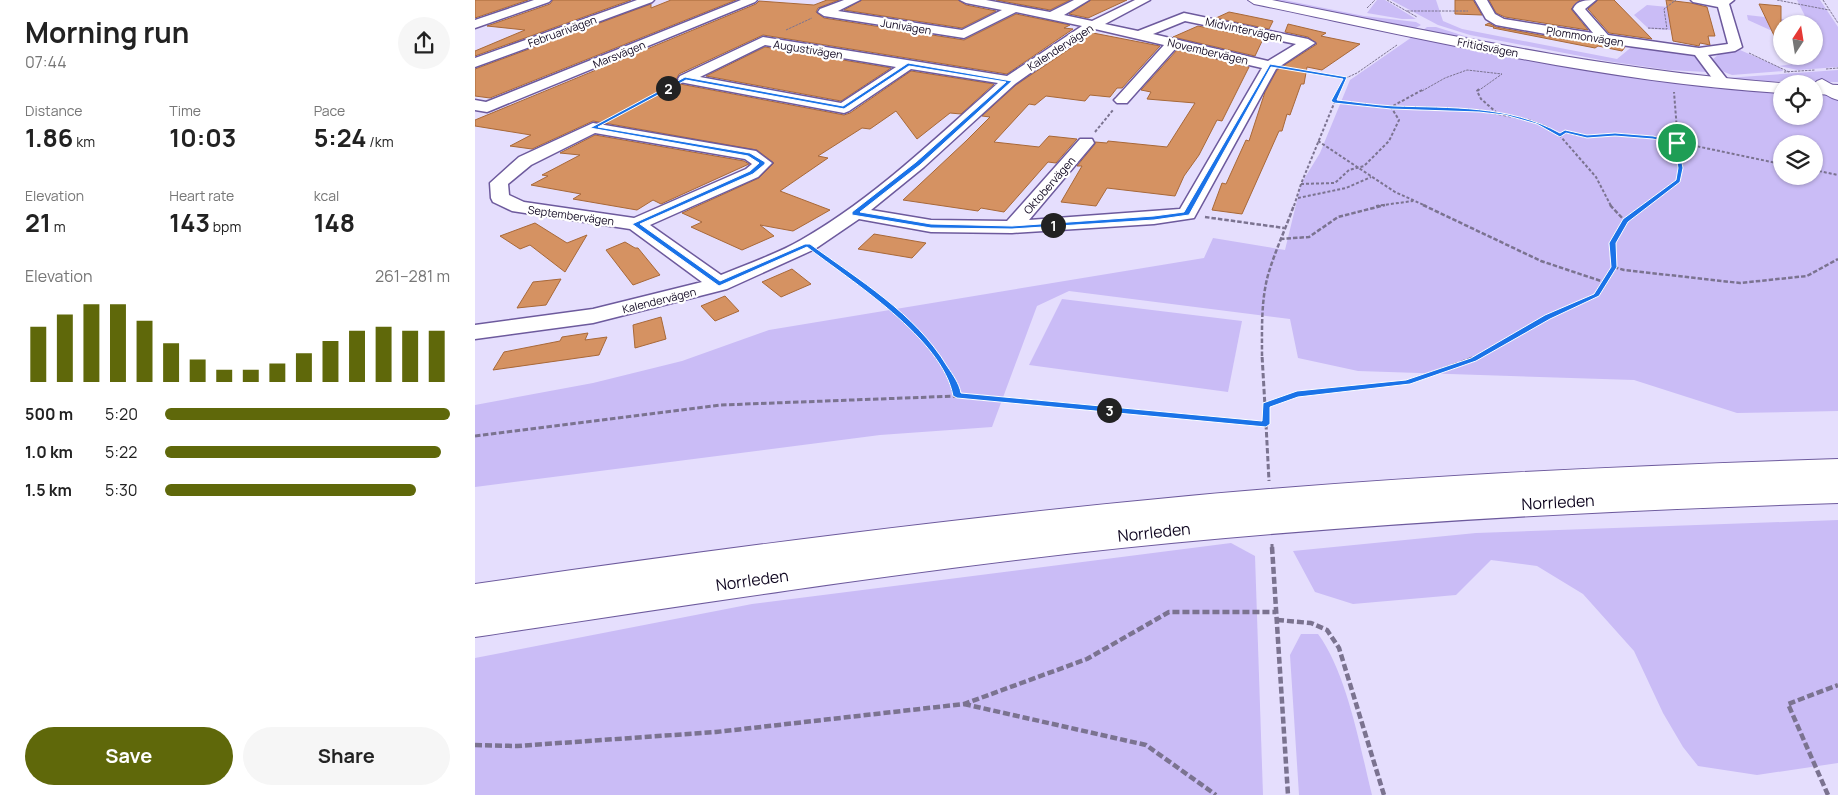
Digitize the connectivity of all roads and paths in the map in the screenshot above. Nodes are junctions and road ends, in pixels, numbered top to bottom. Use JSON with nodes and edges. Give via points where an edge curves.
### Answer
{"nodes":[{"id":1,"x":545,"y":0,"type":"edge"},
{"id":2,"x":648,"y":0,"type":"edge"},
{"id":3,"x":751,"y":0,"type":"edge"},
{"id":4,"x":854,"y":0,"type":"edge"},
{"id":5,"x":966,"y":0,"type":"edge"},
{"id":6,"x":1083,"y":0,"type":"edge"},
{"id":7,"x":1144,"y":0,"type":"edge"},
{"id":8,"x":1254,"y":0,"type":"edge"},
{"id":9,"x":1387,"y":0,"type":"edge"},
{"id":10,"x":1590,"y":0,"type":"edge"},
{"id":11,"x":1676,"y":0,"type":"edge"},
{"id":12,"x":1697,"y":0,"type":"edge"},
{"id":13,"x":1777,"y":0,"type":"edge"},
{"id":14,"x":1823,"y":0,"type":"edge"},
{"id":15,"x":1725,"y":2,"type":"edge"},
{"id":16,"x":1484,"y":6,"type":"edge"},
{"id":17,"x":1015,"y":8,"type":"junction"},
{"id":18,"x":1829,"y":10,"type":"junction"},
{"id":19,"x":1407,"y":11,"type":"junction"},
{"id":20,"x":824,"y":12,"type":"junction"},
{"id":21,"x":1052,"y":16,"type":"junction"},
{"id":22,"x":1420,"y":18,"type":"dead end"},
{"id":23,"x":1838,"y":22,"type":"edge"},
{"id":24,"x":475,"y":24,"type":"edge"},
{"id":25,"x":1093,"y":25,"type":"junction"},
{"id":26,"x":1648,"y":28,"type":"dead end"},
{"id":27,"x":1140,"y":35,"type":"junction"},
{"id":28,"x":1603,"y":39,"type":"junction"},
{"id":29,"x":1404,"y":40,"type":"dead end"},
{"id":30,"x":763,"y":41,"type":"junction"},
{"id":31,"x":1173,"y":43,"type":"junction"},
{"id":32,"x":1735,"y":47,"type":"junction"},
{"id":33,"x":1699,"y":52,"type":"junction"},
{"id":34,"x":475,"y":63,"type":"edge"},
{"id":35,"x":908,"y":65,"type":"junction"},
{"id":36,"x":1270,"y":66,"type":"junction"},
{"id":37,"x":1787,"y":75,"type":"edge"},
{"id":38,"x":1346,"y":78,"type":"junction"},
{"id":39,"x":1673,"y":78,"type":"junction"},
{"id":40,"x":685,"y":79,"type":"junction"},
{"id":41,"x":1773,"y":79,"type":"edge"},
{"id":42,"x":1010,"y":81,"type":"junction"},
{"id":43,"x":1723,"y":83,"type":"junction"},
{"id":44,"x":1773,"y":87,"type":"edge"},
{"id":45,"x":1122,"y":100,"type":"joint"},
{"id":46,"x":1334,"y":101,"type":"junction"},
{"id":47,"x":481,"y":106,"type":"edge"},
{"id":48,"x":1391,"y":107,"type":"junction"},
{"id":49,"x":1496,"y":112,"type":"junction"},
{"id":50,"x":593,"y":128,"type":"junction"},
{"id":51,"x":1560,"y":135,"type":"junction"},
{"id":52,"x":1318,"y":141,"type":"junction"},
{"id":53,"x":1086,"y":143,"type":"joint"},
{"id":54,"x":1677,"y":143,"type":"junction"},
{"id":55,"x":1773,"y":162,"type":"edge"},
{"id":56,"x":1358,"y":168,"type":"junction"},
{"id":57,"x":1823,"y":172,"type":"edge"},
{"id":58,"x":1838,"y":175,"type":"edge"},
{"id":59,"x":1372,"y":177,"type":"junction"},
{"id":60,"x":1301,"y":184,"type":"junction"},
{"id":61,"x":1298,"y":198,"type":"junction"},
{"id":62,"x":1413,"y":201,"type":"junction"},
{"id":63,"x":855,"y":213,"type":"junction"},
{"id":64,"x":1187,"y":214,"type":"junction"},
{"id":65,"x":1625,"y":221,"type":"junction"},
{"id":66,"x":635,"y":224,"type":"junction"},
{"id":67,"x":1012,"y":227,"type":"junction"},
{"id":68,"x":1284,"y":228,"type":"junction"},
{"id":69,"x":1280,"y":239,"type":"junction"},
{"id":70,"x":808,"y":245,"type":"junction"},
{"id":71,"x":1838,"y":260,"type":"edge"},
{"id":72,"x":1614,"y":267,"type":"junction"},
{"id":73,"x":1604,"y":282,"type":"junction"},
{"id":74,"x":719,"y":284,"type":"junction"},
{"id":75,"x":475,"y":332,"type":"edge"},
{"id":76,"x":957,"y":396,"type":"junction"},
{"id":77,"x":1266,"y":405,"type":"junction"},
{"id":78,"x":1266,"y":424,"type":"junction"},
{"id":79,"x":475,"y":436,"type":"edge"},
{"id":80,"x":1838,"y":470,"type":"edge"},
{"id":81,"x":1269,"y":483,"type":"dead end"},
{"id":82,"x":1838,"y":491,"type":"edge"},
{"id":83,"x":1272,"y":533,"type":"dead end"},
{"id":84,"x":475,"y":599,"type":"edge"},
{"id":85,"x":1276,"y":612,"type":"junction"},
{"id":86,"x":1277,"y":620,"type":"junction"},
{"id":87,"x":475,"y":621,"type":"edge"},
{"id":88,"x":1838,"y":685,"type":"edge"},
{"id":89,"x":964,"y":704,"type":"junction"},
{"id":90,"x":475,"y":745,"type":"edge"},
{"id":91,"x":1216,"y":795,"type":"edge"},
{"id":92,"x":1288,"y":795,"type":"edge"},
{"id":93,"x":1384,"y":795,"type":"edge"},
{"id":94,"x":1828,"y":795,"type":"edge"}],
"edges":[{"from":1,"to":24,"type":"street"},
{"from":2,"to":34,"type":"street","name":"Februarivägen"},
{"from":3,"to":47,"type":"street","name":"Marsvägen"},
{"from":4,"to":20,"type":"street"},
{"from":5,"to":17,"type":"street"},
{"from":6,"to":21,"type":"street"},
{"from":7,"to":25,"type":"street","name":"Kalendervägen"},
{"from":8,"to":39,"type":"main road","name":"Fritidsvägen","via":[[1572,63]]},
{"from":9,"to":19,"type":"path"},
{"from":10,"to":28,"type":"street","via":[[1579,9]]},
{"from":11,"to":26,"type":"path","via":[[1664,9],[1667,29]]},
{"from":12,"to":15,"type":"street"},
{"from":13,"to":18,"type":"path"},
{"from":14,"to":18,"type":"path"},
{"from":15,"to":32,"type":"street"},
{"from":16,"to":19,"type":"path"},
{"from":16,"to":28,"type":"street","name":"Plommonvägen","via":[[1491,17],[1500,22]]},
{"from":17,"to":20,"type":"street","name":"Junivägen","via":[[964,34]]},
{"from":17,"to":21,"type":"street"},
{"from":18,"to":23,"type":"path"},
{"from":19,"to":22,"type":"path"},
{"from":20,"to":30,"type":"path"},
{"from":21,"to":25,"type":"street"},
{"from":25,"to":27,"type":"street","name":"Novembervägen"},
{"from":25,"to":42,"type":"street","name":"Kalendervägen"},
{"from":27,"to":31,"type":"street","name":"Novembervägen"},
{"from":27,"to":36,"type":"street","name":"Midvintervägen","via":[[1184,17],[1308,43]]},
{"from":28,"to":33,"type":"street","name":"Plommonvägen"},
{"from":29,"to":38,"type":"path"},
{"from":30,"to":35,"type":"street","name":"Augustivägen"},
{"from":30,"to":40,"type":"street","name":"Augustivägen"},
{"from":31,"to":36,"type":"street","name":"Novembervägen"},
{"from":31,"to":45,"type":"street"},
{"from":32,"to":33,"type":"street","name":"Plommonvägen"},
{"from":32,"to":37,"type":"path"},
{"from":33,"to":43,"type":"street"},
{"from":35,"to":40,"type":"street","via":[[844,108]]},
{"from":35,"to":42,"type":"street","name":"Augustivägen"},
{"from":36,"to":38,"type":"path"},
{"from":36,"to":64,"type":"street","name":"Novembervägen"},
{"from":38,"to":46,"type":"path"},
{"from":39,"to":43,"type":"main road","name":"Fritidsvägen"},
{"from":39,"to":54,"type":"path"},
{"from":40,"to":50,"type":"path"},
{"from":41,"to":43,"type":"main road","name":"Fritidsvägen"},
{"from":42,"to":63,"type":"street","name":"Kalendervägen","via":[[918,164]]},
{"from":43,"to":44,"type":"main road","name":"Fritidsvägen"},
{"from":45,"to":53,"type":"path"},
{"from":46,"to":48,"type":"path"},
{"from":46,"to":52,"type":"path"},
{"from":48,"to":49,"type":"path"},
{"from":48,"to":49,"type":"path","via":[[1467,70],[1502,74],[1477,91]]},
{"from":48,"to":56,"type":"path","via":[[1399,120],[1389,141]]},
{"from":49,"to":51,"type":"path","via":[[1539,123]]},
{"from":50,"to":66,"type":"street","name":"Septembervägen","via":[[525,161],[499,183],[500,198],[519,207]]},
{"from":50,"to":66,"type":"street","via":[[750,155],[763,163],[751,172]]},
{"from":51,"to":54,"type":"path","via":[[1565,132],[1587,137],[1615,134]]},
{"from":51,"to":65,"type":"path","via":[[1582,158],[1601,185],[1609,205]]},
{"from":52,"to":56,"type":"path"},
{"from":52,"to":60,"type":"path"},
{"from":53,"to":67,"type":"street","name":"Oktobervägen"},
{"from":54,"to":55,"type":"path"},
{"from":54,"to":65,"type":"path","via":[[1681,168],[1678,181]]},
{"from":56,"to":59,"type":"path"},
{"from":56,"to":60,"type":"path","via":[[1349,170],[1335,183]]},
{"from":57,"to":58,"type":"path"},
{"from":59,"to":61,"type":"path","via":[[1346,188]]},
{"from":59,"to":62,"type":"path"},
{"from":60,"to":61,"type":"path"},
{"from":61,"to":68,"type":"path"},
{"from":62,"to":69,"type":"path","via":[[1338,217],[1309,237]]},
{"from":62,"to":73,"type":"path","via":[[1541,261]]},
{"from":63,"to":67,"type":"street","via":[[931,226]]},
{"from":63,"to":70,"type":"street","name":"Kalendervägen"},
{"from":64,"to":67,"type":"street"},
{"from":64,"to":68,"type":"path"},
{"from":65,"to":72,"type":"path","via":[[1613,243]]},
{"from":66,"to":74,"type":"street","name":"Septembervägen"},
{"from":68,"to":69,"type":"path"},
{"from":69,"to":77,"type":"path","via":[[1265,288],[1262,321]]},
{"from":70,"to":74,"type":"street","name":"Kalendervägen"},
{"from":70,"to":76,"type":"path","via":[[903,316],[935,352],[955,386]]},
{"from":71,"to":72,"type":"path","via":[[1807,276],[1740,282]]},
{"from":72,"to":73,"type":"path"},
{"from":73,"to":77,"type":"path","via":[[1596,295],[1547,317],[1473,360],[1407,382],[1297,394]]},
{"from":74,"to":75,"type":"street","name":"Kalendervägen","via":[[593,316]]},
{"from":76,"to":78,"type":"path"},
{"from":76,"to":79,"type":"path","via":[[721,405]]},
{"from":77,"to":78,"type":"path"},
{"from":78,"to":81,"type":"path"},
{"from":80,"to":84,"type":"main road","name":"Norrleden","via":[[1474,486],[1159,511],[776,554]]},
{"from":82,"to":87,"type":"main road","name":"Norrleden","via":[[1482,506],[1162,531],[768,578]]},
{"from":83,"to":85,"type":"path"},
{"from":85,"to":86,"type":"path"},
{"from":85,"to":89,"type":"path","via":[[1169,612],[1087,660]]},
{"from":86,"to":92,"type":"path"},
{"from":86,"to":93,"type":"path","via":[[1311,623],[1327,630],[1339,648]]},
{"from":88,"to":94,"type":"path","via":[[1788,704]]},
{"from":89,"to":90,"type":"path","via":[[716,732],[517,746]]},
{"from":89,"to":91,"type":"path","via":[[1146,745]]}]}
